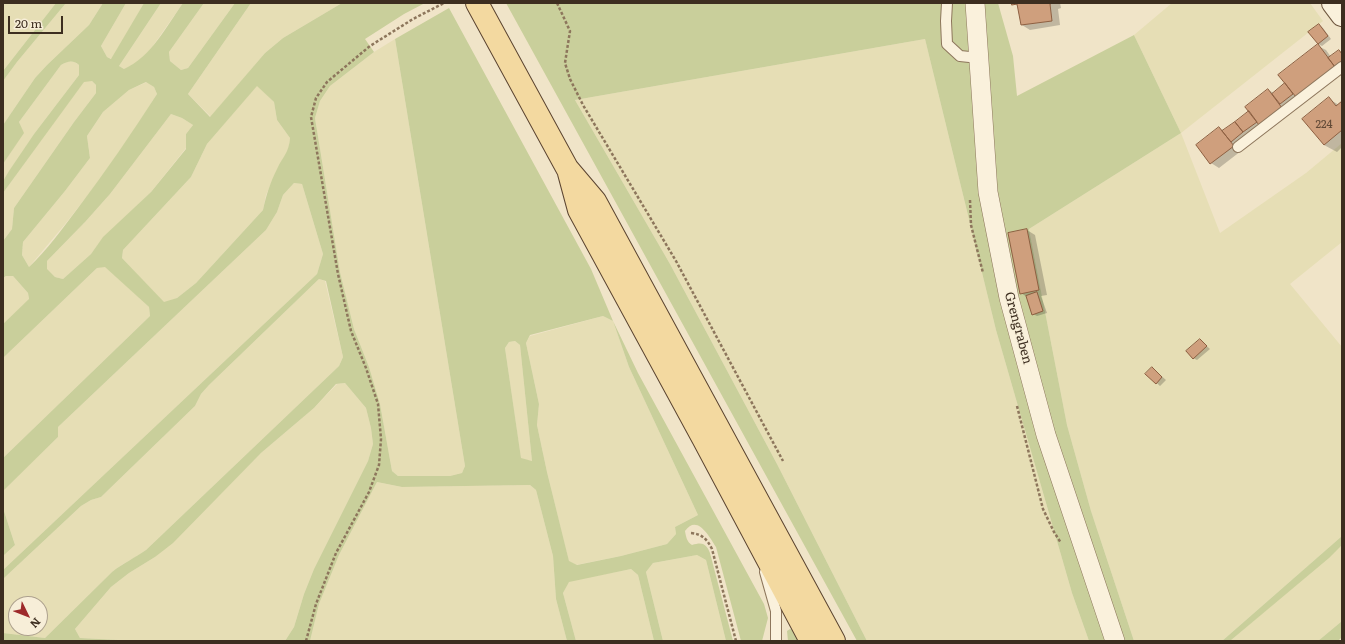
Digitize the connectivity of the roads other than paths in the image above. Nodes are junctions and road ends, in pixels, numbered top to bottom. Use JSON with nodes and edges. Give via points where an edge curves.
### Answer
{"nodes":[{"id":1,"x":477,"y":3,"type":"edge"},
{"id":2,"x":947,"y":3,"type":"edge"},
{"id":3,"x":975,"y":3,"type":"edge"},
{"id":4,"x":1333,"y":3,"type":"edge"},
{"id":5,"x":1342,"y":15,"type":"edge"},
{"id":6,"x":979,"y":58,"type":"junction"},
{"id":7,"x":1342,"y":67,"type":"edge"},
{"id":8,"x":1238,"y":147,"type":"dead end"},
{"id":9,"x":568,"y":168,"type":"junction"},
{"id":10,"x":757,"y":542,"type":"junction"},
{"id":11,"x":776,"y":641,"type":"edge"},
{"id":12,"x":811,"y":641,"type":"edge"},
{"id":13,"x":834,"y":641,"type":"edge"},
{"id":14,"x":1115,"y":641,"type":"edge"}],
"edges":[{"from":1,"to":9,"type":"main road"},
{"from":2,"to":6,"type":"lane","via":[[947,44],[960,56]]},
{"from":3,"to":6,"type":"street","name":"Grengraben"},
{"from":4,"to":5,"type":"street"},
{"from":6,"to":14,"type":"street","name":"Grengraben","via":[[988,192],[1009,298],[1046,435]]},
{"from":7,"to":8,"type":"lane"},
{"from":9,"to":10,"type":"main road","via":[[579,210]]},
{"from":9,"to":13,"type":"main road","via":[[595,201]]},
{"from":10,"to":11,"type":"lane","via":[[776,611]]},
{"from":10,"to":12,"type":"main road"}]}
